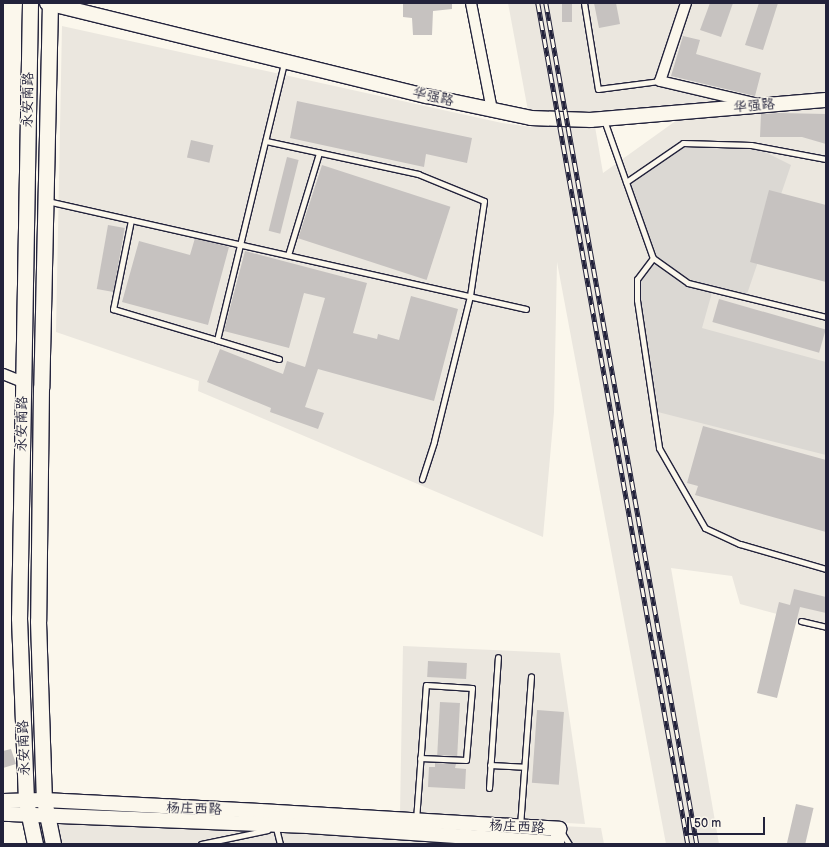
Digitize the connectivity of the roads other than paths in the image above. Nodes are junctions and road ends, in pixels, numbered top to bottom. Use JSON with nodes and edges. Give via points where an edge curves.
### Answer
{"nodes":[{"id":1,"x":30,"y":3,"type":"edge"},
{"id":2,"x":49,"y":3,"type":"edge"},
{"id":3,"x":472,"y":3,"type":"edge"},
{"id":4,"x":584,"y":3,"type":"edge"},
{"id":5,"x":686,"y":3,"type":"edge"},
{"id":6,"x":285,"y":61,"type":"junction"},
{"id":7,"x":660,"y":81,"type":"junction"},
{"id":8,"x":826,"y":100,"type":"edge"},
{"id":9,"x":762,"y":106,"type":"junction"},
{"id":10,"x":492,"y":110,"type":"junction"},
{"id":11,"x":603,"y":119,"type":"junction"},
{"id":12,"x":266,"y":141,"type":"junction"},
{"id":13,"x":318,"y":153,"type":"junction"},
{"id":14,"x":826,"y":159,"type":"edge"},
{"id":15,"x":626,"y":182,"type":"junction"},
{"id":16,"x":46,"y":201,"type":"junction"},
{"id":17,"x":131,"y":220,"type":"junction"},
{"id":18,"x":241,"y":244,"type":"junction"},
{"id":19,"x":288,"y":255,"type":"junction"},
{"id":20,"x":653,"y":258,"type":"junction"},
{"id":21,"x":470,"y":296,"type":"junction"},
{"id":22,"x":526,"y":309,"type":"dead end"},
{"id":23,"x":826,"y":317,"type":"edge"},
{"id":24,"x":217,"y":340,"type":"junction"},
{"id":25,"x":279,"y":359,"type":"dead end"},
{"id":26,"x":3,"y":374,"type":"edge"},
{"id":27,"x":23,"y":382,"type":"junction"},
{"id":28,"x":422,"y":479,"type":"dead end"},
{"id":29,"x":826,"y":569,"type":"edge"},
{"id":30,"x":801,"y":621,"type":"dead end"},
{"id":31,"x":826,"y":628,"type":"edge"},
{"id":32,"x":498,"y":657,"type":"dead end"},
{"id":33,"x":531,"y":676,"type":"dead end"},
{"id":34,"x":420,"y":758,"type":"junction"},
{"id":35,"x":490,"y":765,"type":"junction"},
{"id":36,"x":524,"y":767,"type":"junction"},
{"id":37,"x":489,"y":788,"type":"dead end"},
{"id":38,"x":3,"y":801,"type":"edge"},
{"id":39,"x":27,"y":808,"type":"junction"},
{"id":40,"x":46,"y":808,"type":"junction"},
{"id":41,"x":3,"y":814,"type":"edge"},
{"id":42,"x":416,"y":821,"type":"junction"},
{"id":43,"x":281,"y":827,"type":"junction"},
{"id":44,"x":520,"y":827,"type":"junction"},
{"id":45,"x":559,"y":829,"type":"junction"},
{"id":46,"x":35,"y":844,"type":"edge"},
{"id":47,"x":53,"y":844,"type":"edge"},
{"id":48,"x":201,"y":844,"type":"edge"},
{"id":49,"x":280,"y":844,"type":"edge"},
{"id":50,"x":569,"y":844,"type":"edge"}],
"edges":[{"from":1,"to":27,"type":"main road","name":"永安南路"},
{"from":2,"to":6,"type":"street","name":"华强路"},
{"from":2,"to":16,"type":"main road","name":"永安南路"},
{"from":3,"to":10,"type":"street"},
{"from":4,"to":7,"type":"lane","via":[[598,88]]},
{"from":5,"to":7,"type":"street"},
{"from":6,"to":10,"type":"street","name":"华强路"},
{"from":6,"to":12,"type":"lane"},
{"from":7,"to":9,"type":"street"},
{"from":8,"to":9,"type":"street","name":"华强路"},
{"from":9,"to":11,"type":"street","name":"华强路"},
{"from":10,"to":11,"type":"street","name":"华强路","via":[[531,118]]},
{"from":11,"to":15,"type":"lane"},
{"from":12,"to":13,"type":"lane"},
{"from":12,"to":18,"type":"lane"},
{"from":13,"to":19,"type":"lane"},
{"from":13,"to":21,"type":"lane","via":[[418,174],[484,201]]},
{"from":14,"to":15,"type":"lane","via":[[751,145],[683,143]]},
{"from":15,"to":20,"type":"lane"},
{"from":16,"to":17,"type":"lane"},
{"from":16,"to":40,"type":"main road","name":"永安南路","via":[[38,621]]},
{"from":17,"to":18,"type":"lane"},
{"from":17,"to":24,"type":"lane","via":[[112,309]]},
{"from":18,"to":19,"type":"lane"},
{"from":18,"to":24,"type":"lane"},
{"from":19,"to":21,"type":"lane"},
{"from":20,"to":23,"type":"lane","via":[[688,282]]},
{"from":20,"to":29,"type":"lane","via":[[637,279],[637,300],[659,448],[705,528],[740,544]]},
{"from":21,"to":22,"type":"lane"},
{"from":21,"to":28,"type":"lane","via":[[434,442]]},
{"from":24,"to":25,"type":"lane"},
{"from":26,"to":27,"type":"street"},
{"from":27,"to":39,"type":"main road","name":"永安南路","via":[[19,618]]},
{"from":30,"to":31,"type":"lane"},
{"from":32,"to":35,"type":"lane"},
{"from":33,"to":36,"type":"lane"},
{"from":34,"to":34,"type":"lane","via":[[426,686],[472,688],[466,760]]},
{"from":34,"to":42,"type":"lane"},
{"from":35,"to":36,"type":"lane"},
{"from":35,"to":37,"type":"lane"},
{"from":36,"to":44,"type":"lane"},
{"from":38,"to":39,"type":"street","name":"杨庄西路"},
{"from":39,"to":40,"type":"street","name":"杨庄西路"},
{"from":39,"to":41,"type":"street","name":"杨庄西路"},
{"from":39,"to":46,"type":"main road","name":"永安南路"},
{"from":40,"to":42,"type":"street","name":"杨庄西路"},
{"from":40,"to":43,"type":"street","name":"杨庄西路"},
{"from":40,"to":47,"type":"main road","name":"永安南路"},
{"from":42,"to":44,"type":"street","name":"杨庄西路"},
{"from":43,"to":45,"type":"street","name":"杨庄西路","via":[[557,843]]},
{"from":43,"to":48,"type":"lane"},
{"from":43,"to":49,"type":"lane"},
{"from":44,"to":45,"type":"street","name":"杨庄西路"},
{"from":45,"to":50,"type":"lane"}]}
